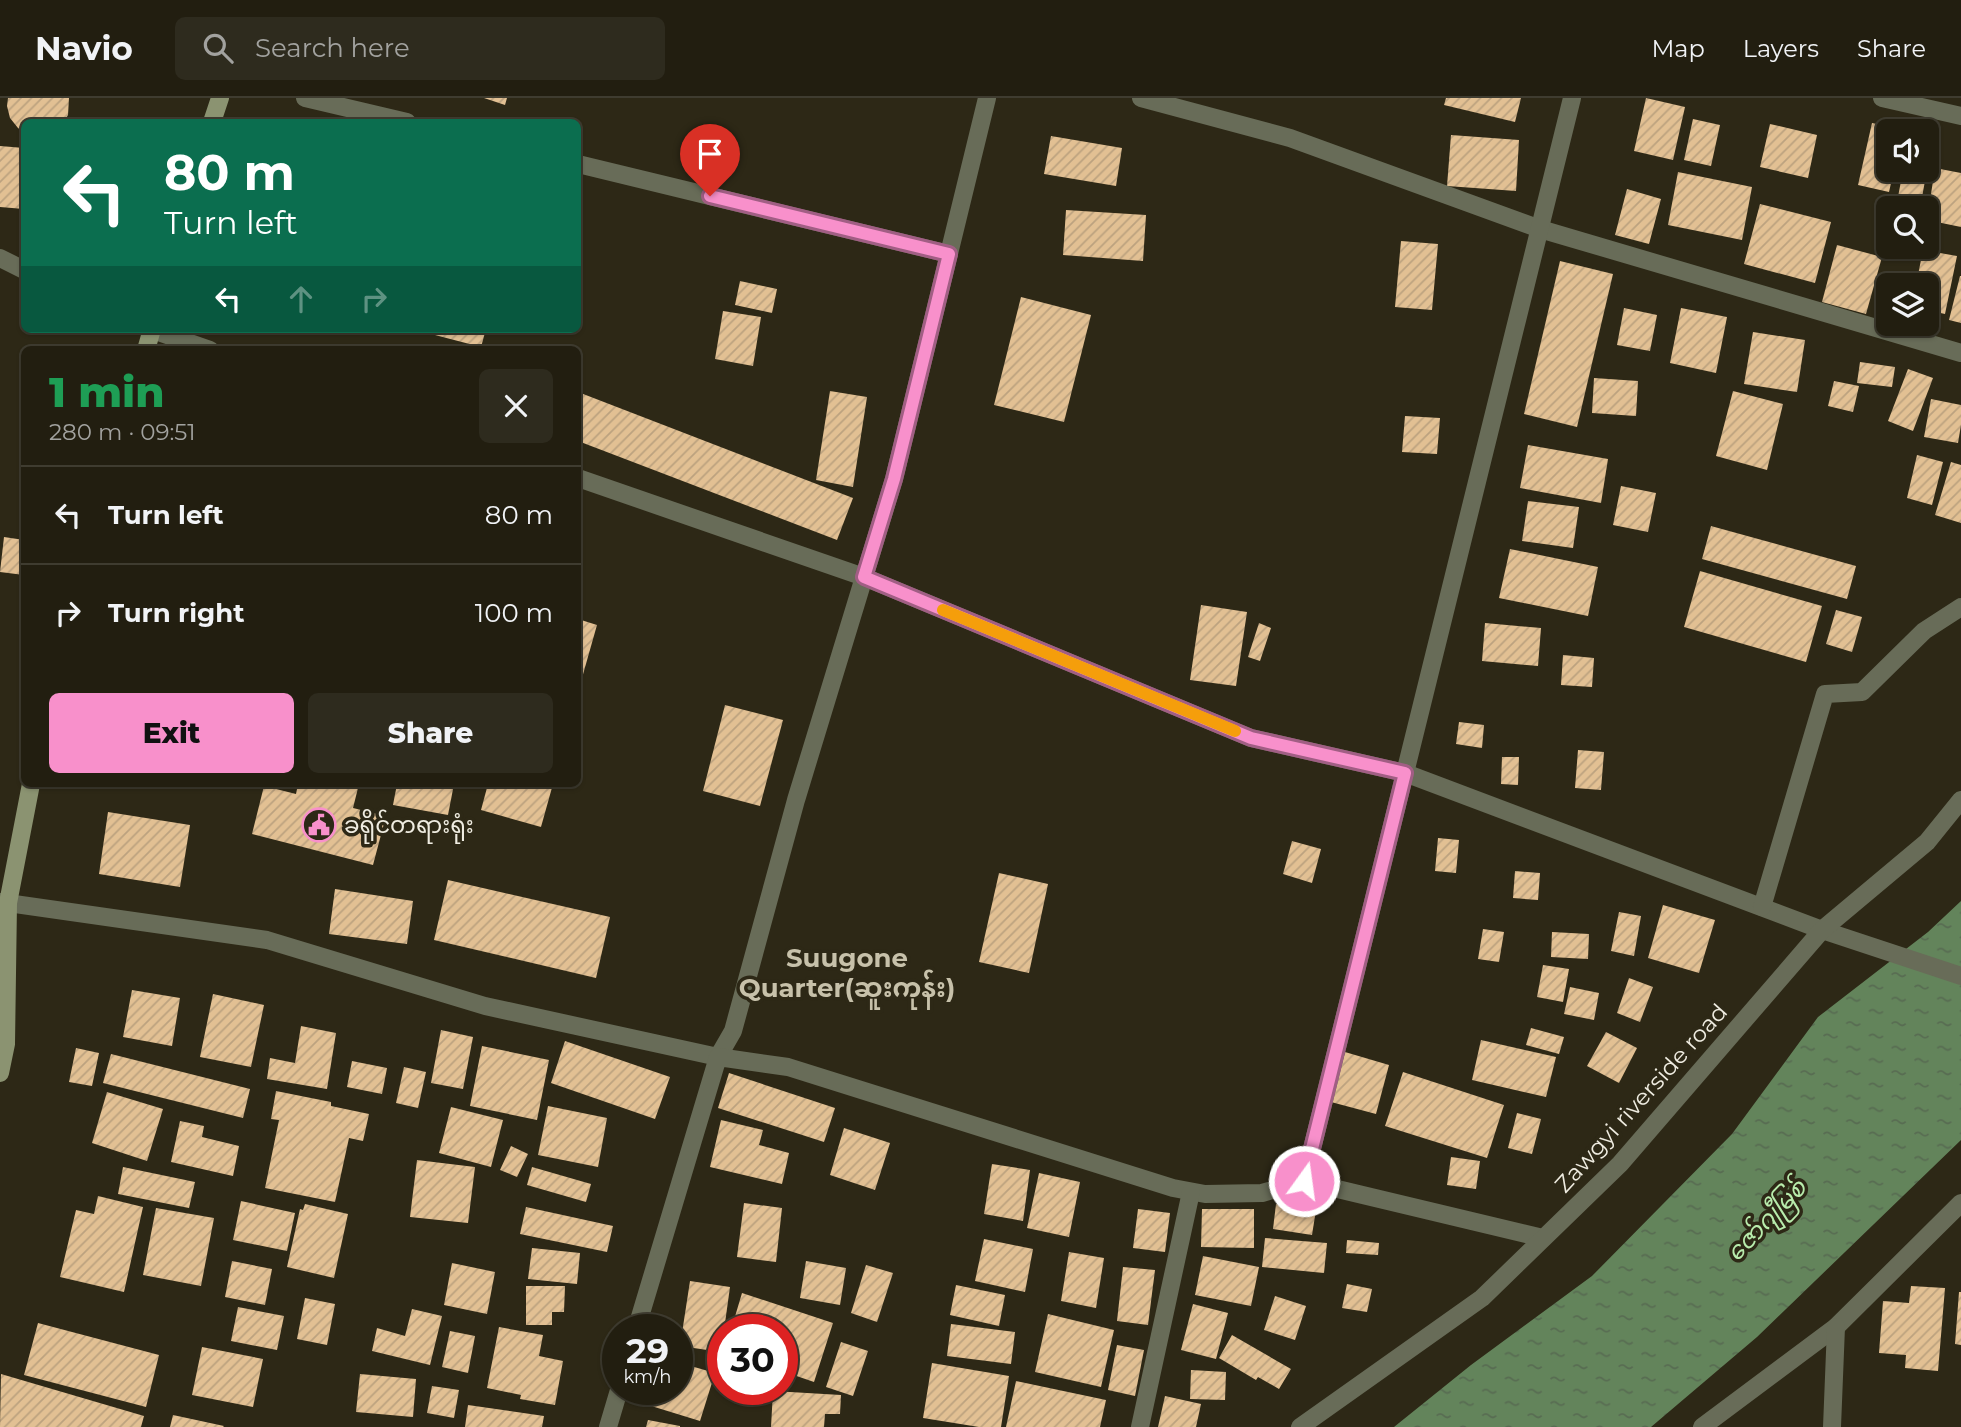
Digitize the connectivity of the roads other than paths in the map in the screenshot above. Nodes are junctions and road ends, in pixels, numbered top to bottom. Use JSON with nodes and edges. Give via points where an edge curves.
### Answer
{"nodes":[{"id":1,"x":220,"y":98,"type":"edge"},
{"id":2,"x":305,"y":98,"type":"edge"},
{"id":3,"x":987,"y":98,"type":"edge"},
{"id":4,"x":1141,"y":98,"type":"edge"},
{"id":5,"x":1572,"y":98,"type":"edge"},
{"id":6,"x":1882,"y":98,"type":"edge"},
{"id":7,"x":1961,"y":116,"type":"edge"},
{"id":8,"x":213,"y":119,"type":"edge"},
{"id":9,"x":394,"y":119,"type":"edge"},
{"id":10,"x":581,"y":165,"type":"edge"},
{"id":11,"x":1540,"y":229,"type":"junction"},
{"id":12,"x":949,"y":254,"type":"junction"},
{"id":13,"x":0,"y":258,"type":"edge"},
{"id":14,"x":21,"y":268,"type":"edge"},
{"id":15,"x":162,"y":333,"type":"edge"},
{"id":16,"x":199,"y":346,"type":"edge"},
{"id":17,"x":1961,"y":353,"type":"edge"},
{"id":18,"x":581,"y":479,"type":"edge"},
{"id":19,"x":864,"y":577,"type":"junction"},
{"id":20,"x":1961,"y":607,"type":"edge"},
{"id":21,"x":1405,"y":773,"type":"junction"},
{"id":22,"x":31,"y":787,"type":"edge"},
{"id":23,"x":1961,"y":800,"type":"edge"},
{"id":24,"x":4,"y":903,"type":"edge"},
{"id":25,"x":1762,"y":907,"type":"junction"},
{"id":26,"x":1822,"y":930,"type":"junction"},
{"id":27,"x":1961,"y":976,"type":"edge"},
{"id":28,"x":718,"y":1057,"type":"junction"},
{"id":29,"x":0,"y":1073,"type":"edge"},
{"id":30,"x":1304,"y":1181,"type":"junction"},
{"id":31,"x":1191,"y":1192,"type":"junction"},
{"id":32,"x":1961,"y":1203,"type":"edge"},
{"id":33,"x":1544,"y":1238,"type":"junction"},
{"id":34,"x":641,"y":1314,"type":"edge"},
{"id":35,"x":1836,"y":1327,"type":"junction"},
{"id":36,"x":615,"y":1405,"type":"edge"},
{"id":37,"x":608,"y":1427,"type":"edge"},
{"id":38,"x":1140,"y":1427,"type":"edge"},
{"id":39,"x":1300,"y":1427,"type":"edge"},
{"id":40,"x":1702,"y":1427,"type":"edge"},
{"id":41,"x":1832,"y":1427,"type":"edge"}],
"edges":[{"from":1,"to":8,"type":"main road"},
{"from":2,"to":9,"type":"street"},
{"from":3,"to":12,"type":"street"},
{"from":4,"to":11,"type":"street","via":[[1290,138]]},
{"from":5,"to":11,"type":"street"},
{"from":6,"to":7,"type":"street"},
{"from":10,"to":12,"type":"street"},
{"from":11,"to":17,"type":"street"},
{"from":11,"to":21,"type":"street"},
{"from":12,"to":19,"type":"street","via":[[894,479]]},
{"from":13,"to":14,"type":"street"},
{"from":15,"to":16,"type":"street"},
{"from":18,"to":19,"type":"street"},
{"from":19,"to":21,"type":"street","via":[[1251,738]]},
{"from":19,"to":28,"type":"street","via":[[796,800],[733,1031]]},
{"from":20,"to":25,"type":"street","via":[[1924,631],[1862,692],[1825,694]]},
{"from":21,"to":25,"type":"street"},
{"from":21,"to":30,"type":"street"},
{"from":22,"to":24,"type":"main road"},
{"from":23,"to":26,"type":"street","name":"Zawgyi riverside road","via":[[1927,842]]},
{"from":24,"to":28,"type":"street","via":[[267,940],[485,1006]]},
{"from":24,"to":29,"type":"main road","via":[[6,1044]]},
{"from":25,"to":26,"type":"street"},
{"from":26,"to":27,"type":"street"},
{"from":26,"to":33,"type":"street","name":"Zawgyi riverside road","via":[[1620,1164]]},
{"from":28,"to":31,"type":"street","via":[[788,1067]]},
{"from":28,"to":34,"type":"street"},
{"from":30,"to":31,"type":"street","via":[[1262,1193]]},
{"from":30,"to":33,"type":"street"},
{"from":31,"to":38,"type":"street"},
{"from":32,"to":35,"type":"street"},
{"from":33,"to":39,"type":"street","name":"Zawgyi riverside road","via":[[1482,1298]]},
{"from":35,"to":40,"type":"street"},
{"from":35,"to":41,"type":"street"},
{"from":36,"to":37,"type":"street"}]}
